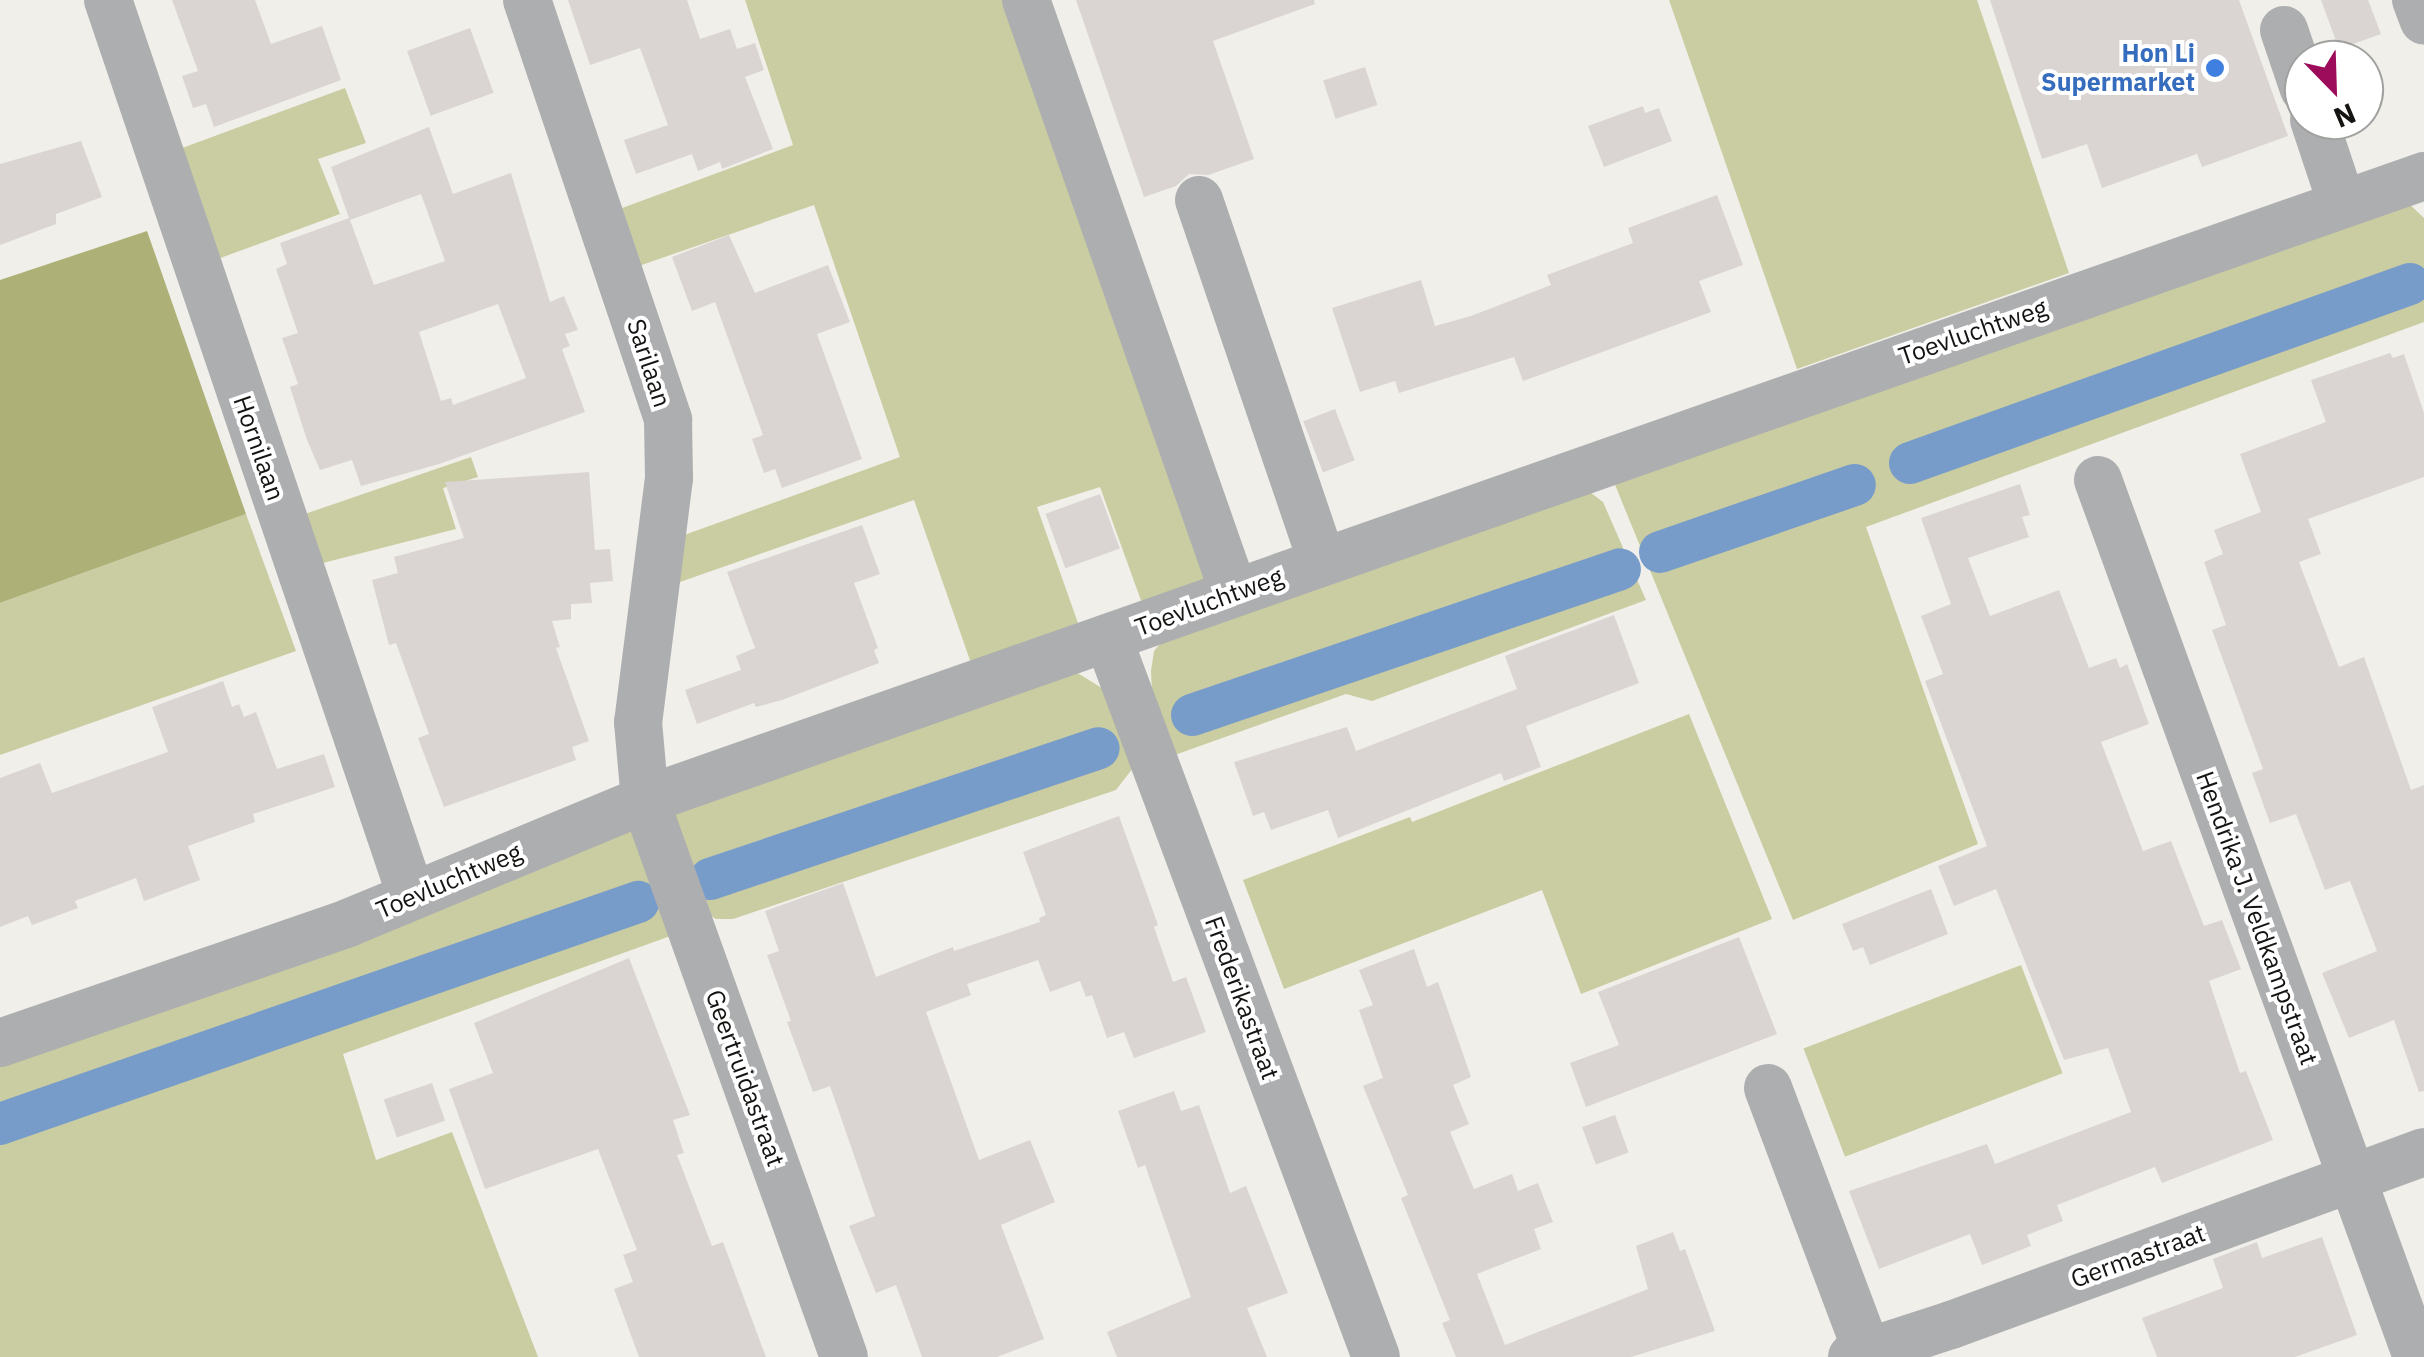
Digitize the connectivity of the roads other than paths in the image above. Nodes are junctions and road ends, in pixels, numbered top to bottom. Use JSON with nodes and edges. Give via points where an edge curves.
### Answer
{"nodes":[{"id":1,"x":108,"y":0,"type":"edge"},
{"id":2,"x":527,"y":0,"type":"edge"},
{"id":3,"x":1026,"y":0,"type":"edge"},
{"id":4,"x":2416,"y":0,"type":"edge"},
{"id":5,"x":2424,"y":21,"type":"edge"},
{"id":6,"x":2284,"y":30,"type":"dead end"},
{"id":7,"x":2287,"y":40,"type":"edge"},
{"id":8,"x":2321,"y":140,"type":"edge"},
{"id":9,"x":2424,"y":177,"type":"edge"},
{"id":10,"x":1199,"y":200,"type":"dead end"},
{"id":11,"x":2342,"y":204,"type":"junction"},
{"id":12,"x":2098,"y":480,"type":"dead end"},
{"id":13,"x":1322,"y":562,"type":"junction"},
{"id":14,"x":1234,"y":593,"type":"junction"},
{"id":15,"x":1108,"y":638,"type":"junction"},
{"id":16,"x":645,"y":800,"type":"junction"},
{"id":17,"x":411,"y":895,"type":"junction"},
{"id":18,"x":0,"y":1044,"type":"edge"},
{"id":19,"x":1768,"y":1088,"type":"dead end"},
{"id":20,"x":2424,"y":1152,"type":"edge"},
{"id":21,"x":2351,"y":1178,"type":"junction"},
{"id":22,"x":1957,"y":1341,"type":"edge"},
{"id":23,"x":1859,"y":1354,"type":"edge"},
{"id":24,"x":844,"y":1357,"type":"edge"},
{"id":25,"x":1376,"y":1357,"type":"edge"},
{"id":26,"x":2417,"y":1357,"type":"edge"}],
"edges":[{"from":1,"to":17,"type":"street","name":"Hornilaan"},
{"from":2,"to":16,"type":"street","name":"Sarilaan","via":[[668,420],[669,478],[638,722]]},
{"from":3,"to":14,"type":"street"},
{"from":4,"to":5,"type":"street"},
{"from":6,"to":7,"type":"street"},
{"from":8,"to":11,"type":"street"},
{"from":9,"to":11,"type":"street","name":"Toevluchtweg"},
{"from":10,"to":13,"type":"street"},
{"from":11,"to":13,"type":"street","name":"Toevluchtweg"},
{"from":12,"to":21,"type":"street","name":"Hendrika J. Veldkampstraat"},
{"from":13,"to":14,"type":"street","name":"Toevluchtweg"},
{"from":14,"to":15,"type":"street","name":"Toevluchtweg"},
{"from":15,"to":16,"type":"street","name":"Toevluchtweg"},
{"from":15,"to":25,"type":"street","name":"Frederikastraat"},
{"from":16,"to":17,"type":"street","name":"Toevluchtweg"},
{"from":16,"to":24,"type":"street","name":"Geertruidastraat"},
{"from":17,"to":18,"type":"street","name":"Toevluchtweg"},
{"from":19,"to":23,"type":"street"},
{"from":20,"to":21,"type":"street","name":"Germastraat"},
{"from":21,"to":22,"type":"street","name":"Germastraat"},
{"from":21,"to":26,"type":"street","name":"Hendrika J. Veldkampstraat"},
{"from":22,"to":23,"type":"street","name":"Germastraat"}]}
